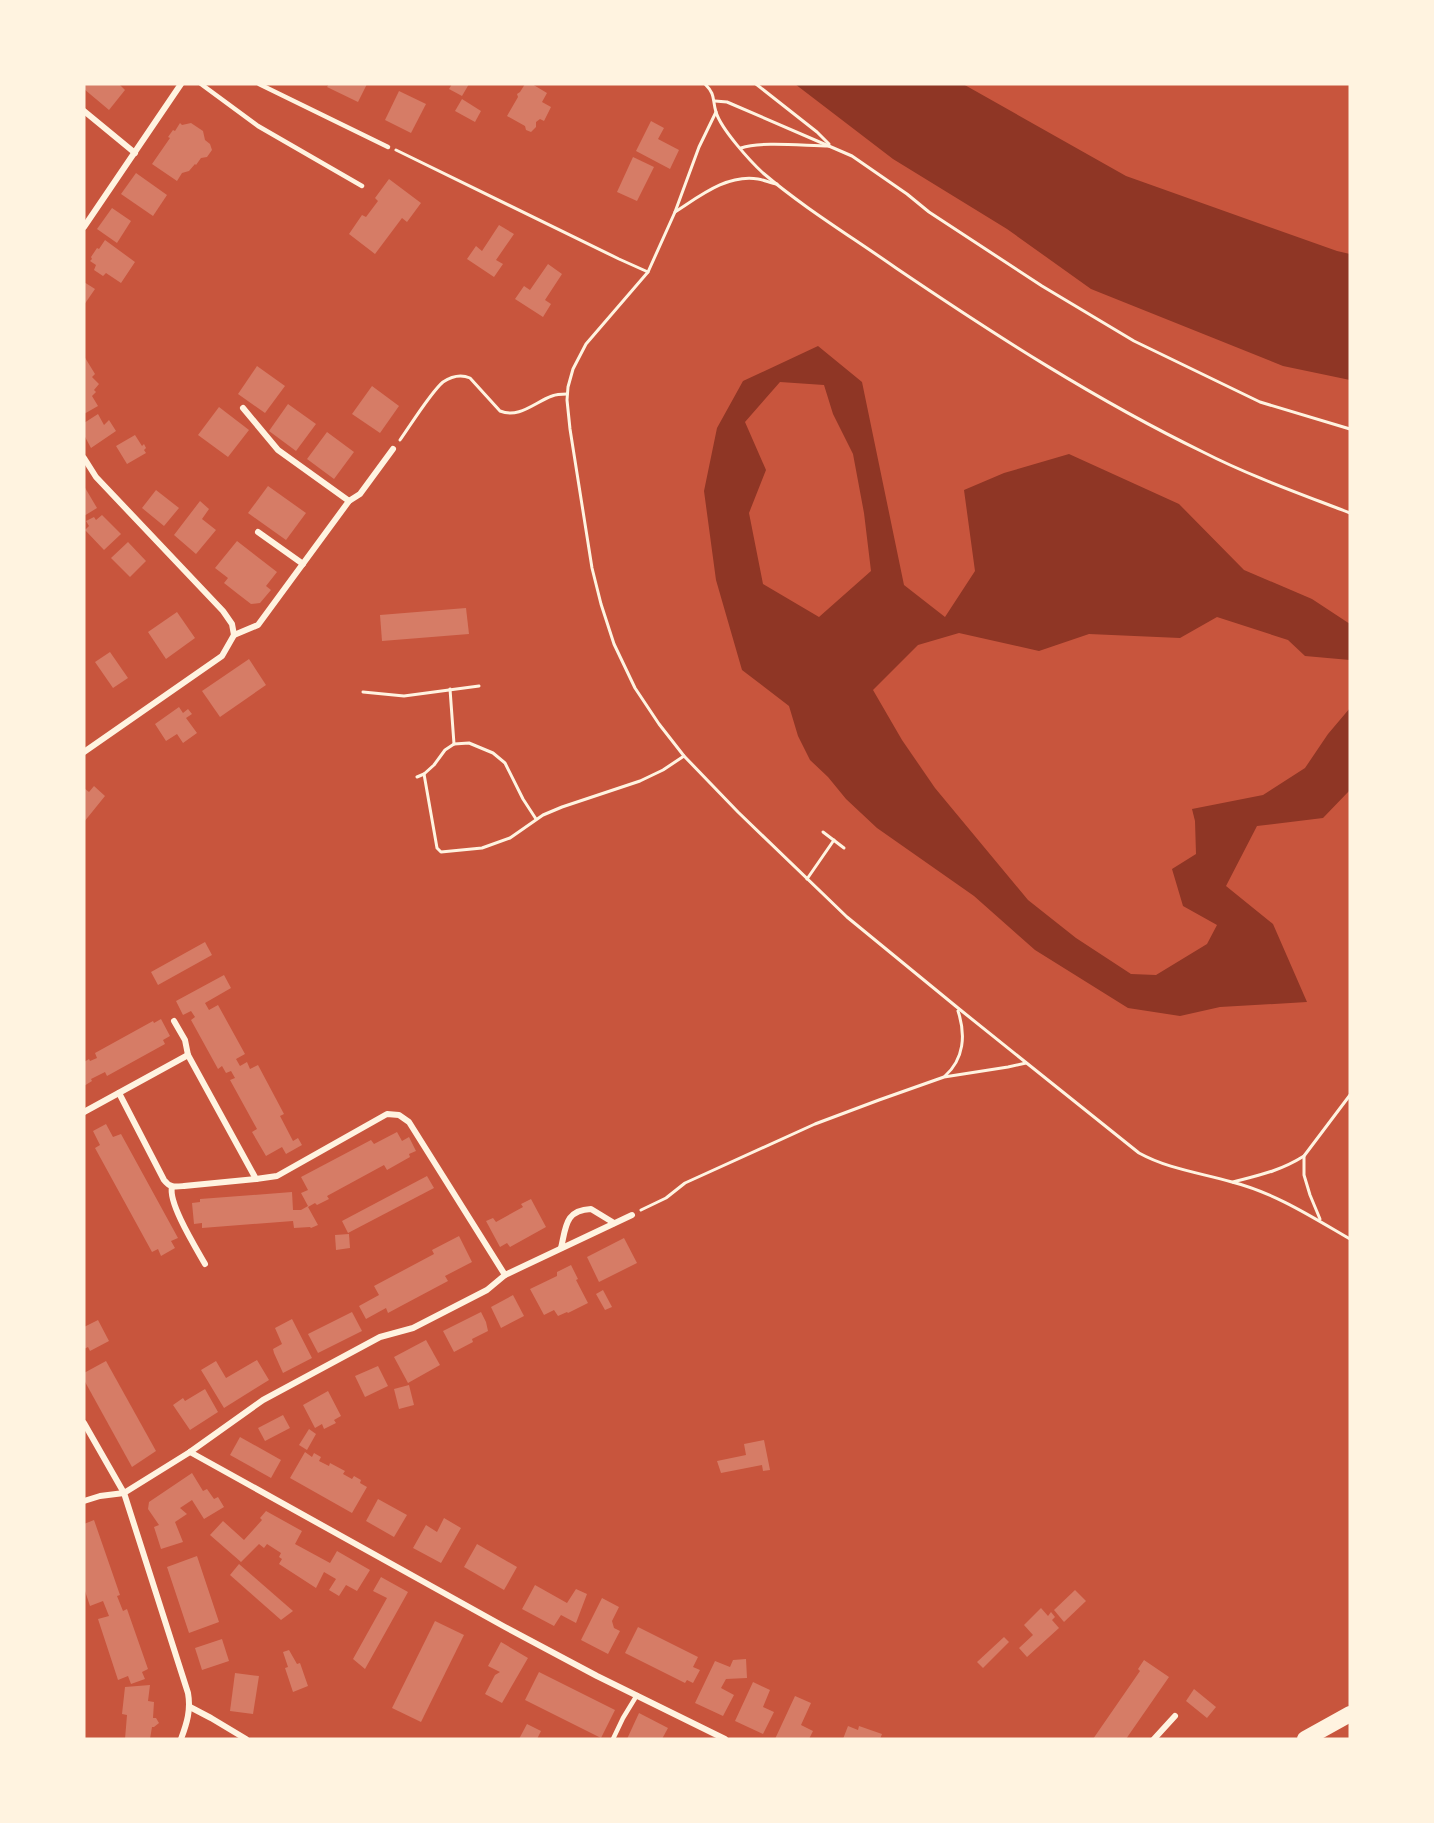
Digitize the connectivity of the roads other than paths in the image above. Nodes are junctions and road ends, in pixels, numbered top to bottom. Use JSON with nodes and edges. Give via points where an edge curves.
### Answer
{"nodes":[{"id":1,"x":181,"y":84,"type":"edge"},
{"id":2,"x":201,"y":84,"type":"edge"},
{"id":3,"x":259,"y":84,"type":"edge"},
{"id":4,"x":84,"y":111,"type":"edge"},
{"id":5,"x":388,"y":147,"type":"road end"},
{"id":6,"x":135,"y":153,"type":"junction"},
{"id":7,"x":362,"y":186,"type":"dead end"},
{"id":8,"x":84,"y":227,"type":"edge"},
{"id":9,"x":243,"y":408,"type":"dead end"},
{"id":10,"x":393,"y":450,"type":"road end"},
{"id":11,"x":84,"y":458,"type":"edge"},
{"id":12,"x":349,"y":501,"type":"junction"},
{"id":13,"x":258,"y":532,"type":"dead end"},
{"id":14,"x":303,"y":564,"type":"junction"},
{"id":15,"x":234,"y":635,"type":"junction"},
{"id":16,"x":84,"y":752,"type":"edge"},
{"id":17,"x":174,"y":1021,"type":"dead end"},
{"id":18,"x":188,"y":1054,"type":"junction"},
{"id":19,"x":119,"y":1093,"type":"junction"},
{"id":20,"x":84,"y":1112,"type":"edge"},
{"id":21,"x":256,"y":1179,"type":"junction"},
{"id":22,"x":172,"y":1187,"type":"junction"},
{"id":23,"x":632,"y":1215,"type":"dead end"},
{"id":24,"x":614,"y":1223,"type":"junction"},
{"id":25,"x":561,"y":1248,"type":"junction"},
{"id":26,"x":205,"y":1264,"type":"dead end"},
{"id":27,"x":505,"y":1275,"type":"junction"},
{"id":28,"x":84,"y":1423,"type":"edge"},
{"id":29,"x":190,"y":1452,"type":"junction"},
{"id":30,"x":124,"y":1493,"type":"junction"},
{"id":31,"x":84,"y":1501,"type":"edge"},
{"id":32,"x":637,"y":1695,"type":"junction"},
{"id":33,"x":190,"y":1707,"type":"junction"},
{"id":34,"x":1350,"y":1713,"type":"edge"},
{"id":35,"x":1174,"y":1716,"type":"dead end"},
{"id":36,"x":181,"y":1739,"type":"edge"},
{"id":37,"x":246,"y":1739,"type":"edge"},
{"id":38,"x":614,"y":1739,"type":"edge"},
{"id":39,"x":725,"y":1739,"type":"edge"},
{"id":40,"x":1154,"y":1739,"type":"edge"},
{"id":41,"x":1305,"y":1739,"type":"edge"}],
"edges":[{"from":1,"to":6,"type":"street"},
{"from":2,"to":7,"type":"lane","via":[[258,126]]},
{"from":3,"to":5,"type":"lane"},
{"from":4,"to":6,"type":"street"},
{"from":6,"to":8,"type":"street"},
{"from":9,"to":12,"type":"street","via":[[278,450]]},
{"from":10,"to":12,"type":"street","via":[[360,494]]},
{"from":11,"to":15,"type":"street","via":[[96,477],[223,610]]},
{"from":12,"to":14,"type":"street"},
{"from":13,"to":14,"type":"street"},
{"from":14,"to":15,"type":"street","via":[[258,626]]},
{"from":15,"to":16,"type":"street","via":[[222,656]]},
{"from":17,"to":18,"type":"street"},
{"from":18,"to":19,"type":"street"},
{"from":18,"to":21,"type":"street"},
{"from":19,"to":20,"type":"street"},
{"from":19,"to":22,"type":"street","via":[[164,1180]]},
{"from":21,"to":22,"type":"street"},
{"from":21,"to":27,"type":"street","via":[[277,1176],[387,1114],[399,1115],[409,1122]]},
{"from":22,"to":26,"type":"street","via":[[174,1206]]},
{"from":23,"to":24,"type":"street"},
{"from":24,"to":25,"type":"street"},
{"from":24,"to":25,"type":"street","via":[[591,1209],[575,1212],[568,1220]]},
{"from":25,"to":27,"type":"street"},
{"from":27,"to":29,"type":"street","via":[[487,1290],[424,1323],[380,1337],[263,1400]]},
{"from":28,"to":30,"type":"street"},
{"from":29,"to":30,"type":"street"},
{"from":29,"to":32,"type":"street"},
{"from":30,"to":31,"type":"street"},
{"from":30,"to":33,"type":"street"},
{"from":32,"to":38,"type":"lane"},
{"from":32,"to":39,"type":"street"},
{"from":33,"to":36,"type":"street"},
{"from":33,"to":37,"type":"street"},
{"from":34,"to":41,"type":"highway"},
{"from":35,"to":40,"type":"street"}]}
